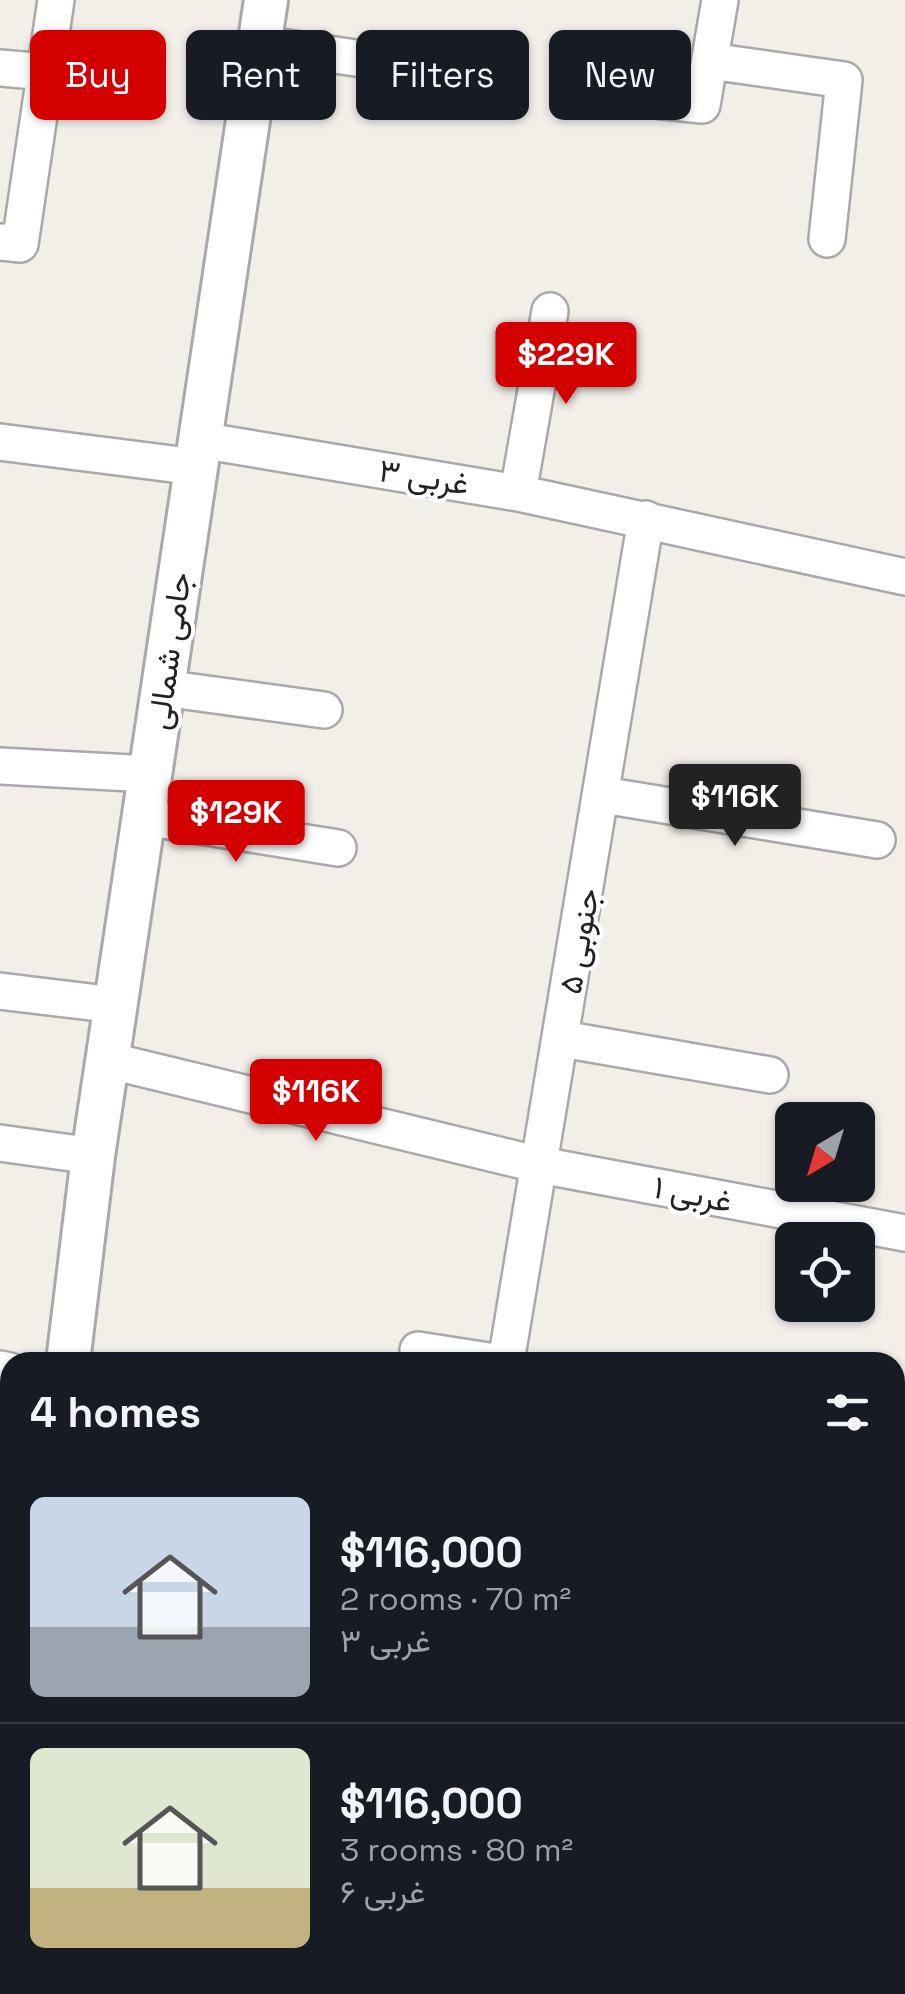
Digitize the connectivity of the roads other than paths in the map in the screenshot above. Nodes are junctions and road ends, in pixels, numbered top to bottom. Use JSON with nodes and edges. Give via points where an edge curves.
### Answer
{"nodes":[{"id":1,"x":56,"y":0,"type":"edge"},
{"id":2,"x":266,"y":0,"type":"edge"},
{"id":3,"x":720,"y":0,"type":"edge"},
{"id":4,"x":52,"y":30,"type":"edge"},
{"id":5,"x":262,"y":30,"type":"edge"},
{"id":6,"x":710,"y":60,"type":"junction"},
{"id":7,"x":0,"y":68,"type":"edge"},
{"id":8,"x":30,"y":71,"type":"edge"},
{"id":9,"x":691,"y":104,"type":"edge"},
{"id":10,"x":39,"y":120,"type":"edge"},
{"id":11,"x":249,"y":120,"type":"edge"},
{"id":12,"x":828,"y":240,"type":"dead end"},
{"id":13,"x":0,"y":242,"type":"edge"},
{"id":14,"x":550,"y":311,"type":"dead end"},
{"id":15,"x":0,"y":442,"type":"edge"},
{"id":16,"x":198,"y":454,"type":"junction"},
{"id":17,"x":518,"y":493,"type":"junction"},
{"id":18,"x":646,"y":519,"type":"junction"},
{"id":19,"x":905,"y":577,"type":"edge"},
{"id":20,"x":163,"y":688,"type":"junction"},
{"id":21,"x":324,"y":710,"type":"dead end"},
{"id":22,"x":0,"y":766,"type":"edge"},
{"id":23,"x":150,"y":774,"type":"junction"},
{"id":24,"x":603,"y":795,"type":"junction"},
{"id":25,"x":144,"y":818,"type":"junction"},
{"id":26,"x":877,"y":840,"type":"dead end"},
{"id":27,"x":338,"y":848,"type":"dead end"},
{"id":28,"x":0,"y":991,"type":"edge"},
{"id":29,"x":115,"y":1005,"type":"junction"},
{"id":30,"x":562,"y":1040,"type":"junction"},
{"id":31,"x":107,"y":1060,"type":"junction"},
{"id":32,"x":770,"y":1075,"type":"dead end"},
{"id":33,"x":0,"y":1143,"type":"edge"},
{"id":34,"x":93,"y":1156,"type":"junction"},
{"id":35,"x":540,"y":1166,"type":"junction"},
{"id":36,"x":905,"y":1233,"type":"edge"},
{"id":37,"x":418,"y":1350,"type":"dead end"},
{"id":38,"x":69,"y":1352,"type":"edge"},
{"id":39,"x":431,"y":1352,"type":"edge"},
{"id":40,"x":508,"y":1352,"type":"edge"}],
"edges":[{"from":1,"to":4,"type":"street"},
{"from":2,"to":5,"type":"street","name":"جامی شمالی"},
{"from":3,"to":6,"type":"street"},
{"from":6,"to":9,"type":"street","via":[[702,105]]},
{"from":6,"to":12,"type":"street","via":[[844,80]]},
{"from":7,"to":8,"type":"street"},
{"from":10,"to":13,"type":"street","via":[[20,244]]},
{"from":11,"to":16,"type":"street","name":"جامی شمالی"},
{"from":14,"to":17,"type":"street"},
{"from":15,"to":16,"type":"street","name":"غربی ۳"},
{"from":16,"to":17,"type":"street","name":"غربی ۳"},
{"from":16,"to":20,"type":"street","name":"جامی شمالی"},
{"from":17,"to":18,"type":"street","name":"غربی ۳"},
{"from":18,"to":19,"type":"street","name":"غربی ۳"},
{"from":18,"to":24,"type":"street","name":"جنوبی ۵"},
{"from":20,"to":21,"type":"street"},
{"from":20,"to":23,"type":"street","name":"جامی شمالی"},
{"from":22,"to":23,"type":"street"},
{"from":23,"to":25,"type":"street","name":"جامی شمالی"},
{"from":24,"to":26,"type":"street"},
{"from":24,"to":30,"type":"street","name":"جنوبی ۵"},
{"from":25,"to":27,"type":"street"},
{"from":25,"to":29,"type":"street","name":"جامی شمالی"},
{"from":28,"to":29,"type":"street"},
{"from":29,"to":31,"type":"street","name":"جامی شمالی"},
{"from":30,"to":32,"type":"street"},
{"from":30,"to":35,"type":"street","name":"جنوبی ۵"},
{"from":31,"to":34,"type":"street","name":"جامی شمالی"},
{"from":31,"to":35,"type":"street","name":"غربی ۱"},
{"from":33,"to":34,"type":"street"},
{"from":34,"to":38,"type":"street","name":"جامی شمالی"},
{"from":35,"to":36,"type":"street","name":"غربی ۱"},
{"from":35,"to":40,"type":"street","name":"جنوبی ۵"},
{"from":37,"to":39,"type":"street"}]}
